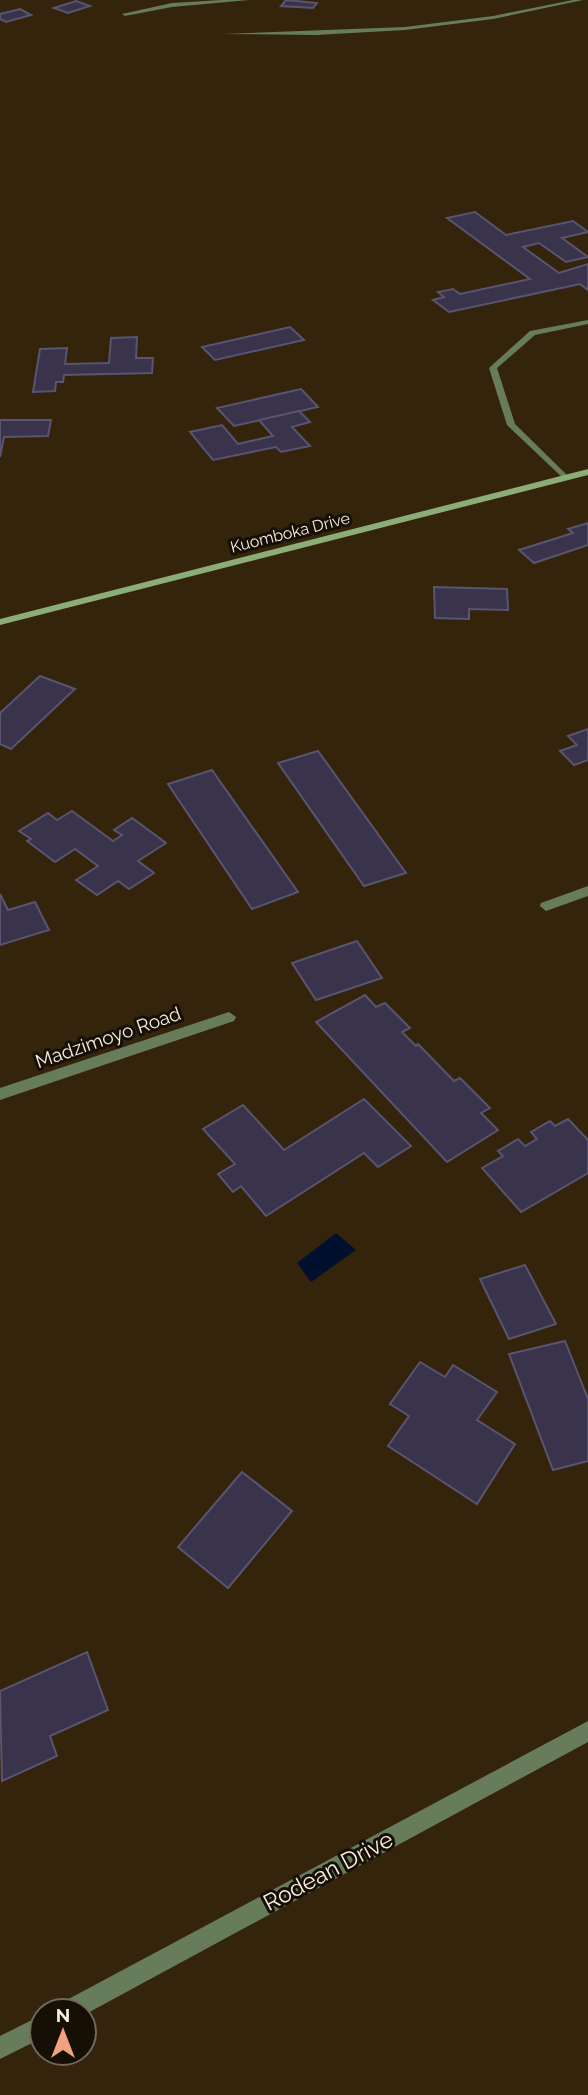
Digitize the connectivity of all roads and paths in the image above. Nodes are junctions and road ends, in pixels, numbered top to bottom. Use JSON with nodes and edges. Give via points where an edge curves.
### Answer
{"nodes":[{"id":1,"x":246,"y":0,"type":"edge"},
{"id":2,"x":580,"y":0,"type":"edge"},
{"id":3,"x":125,"y":14,"type":"dead end"},
{"id":4,"x":226,"y":34,"type":"dead end"},
{"id":5,"x":588,"y":322,"type":"edge"},
{"id":6,"x":588,"y":472,"type":"edge"},
{"id":7,"x":565,"y":478,"type":"junction"},
{"id":8,"x":0,"y":622,"type":"edge"},
{"id":9,"x":588,"y":891,"type":"edge"},
{"id":10,"x":546,"y":906,"type":"dead end"},
{"id":11,"x":229,"y":1017,"type":"dead end"},
{"id":12,"x":0,"y":1094,"type":"edge"},
{"id":13,"x":588,"y":1731,"type":"edge"},
{"id":14,"x":95,"y":1997,"type":"edge"},
{"id":15,"x":28,"y":2033,"type":"edge"},
{"id":16,"x":0,"y":2048,"type":"edge"}],
"edges":[{"from":1,"to":3,"type":"street","via":[[172,5]]},
{"from":2,"to":4,"type":"street","via":[[492,19],[399,30]]},
{"from":5,"to":7,"type":"lane","via":[[533,333],[493,369],[511,425]]},
{"from":6,"to":7,"type":"main road","name":"Kuomboka Drive"},
{"from":7,"to":8,"type":"main road","name":"Kuomboka Drive"},
{"from":9,"to":10,"type":"street"},
{"from":11,"to":12,"type":"street","name":"Madzimoyo Road"},
{"from":13,"to":14,"type":"street","name":"Rodean Drive"},
{"from":15,"to":16,"type":"street"}]}
